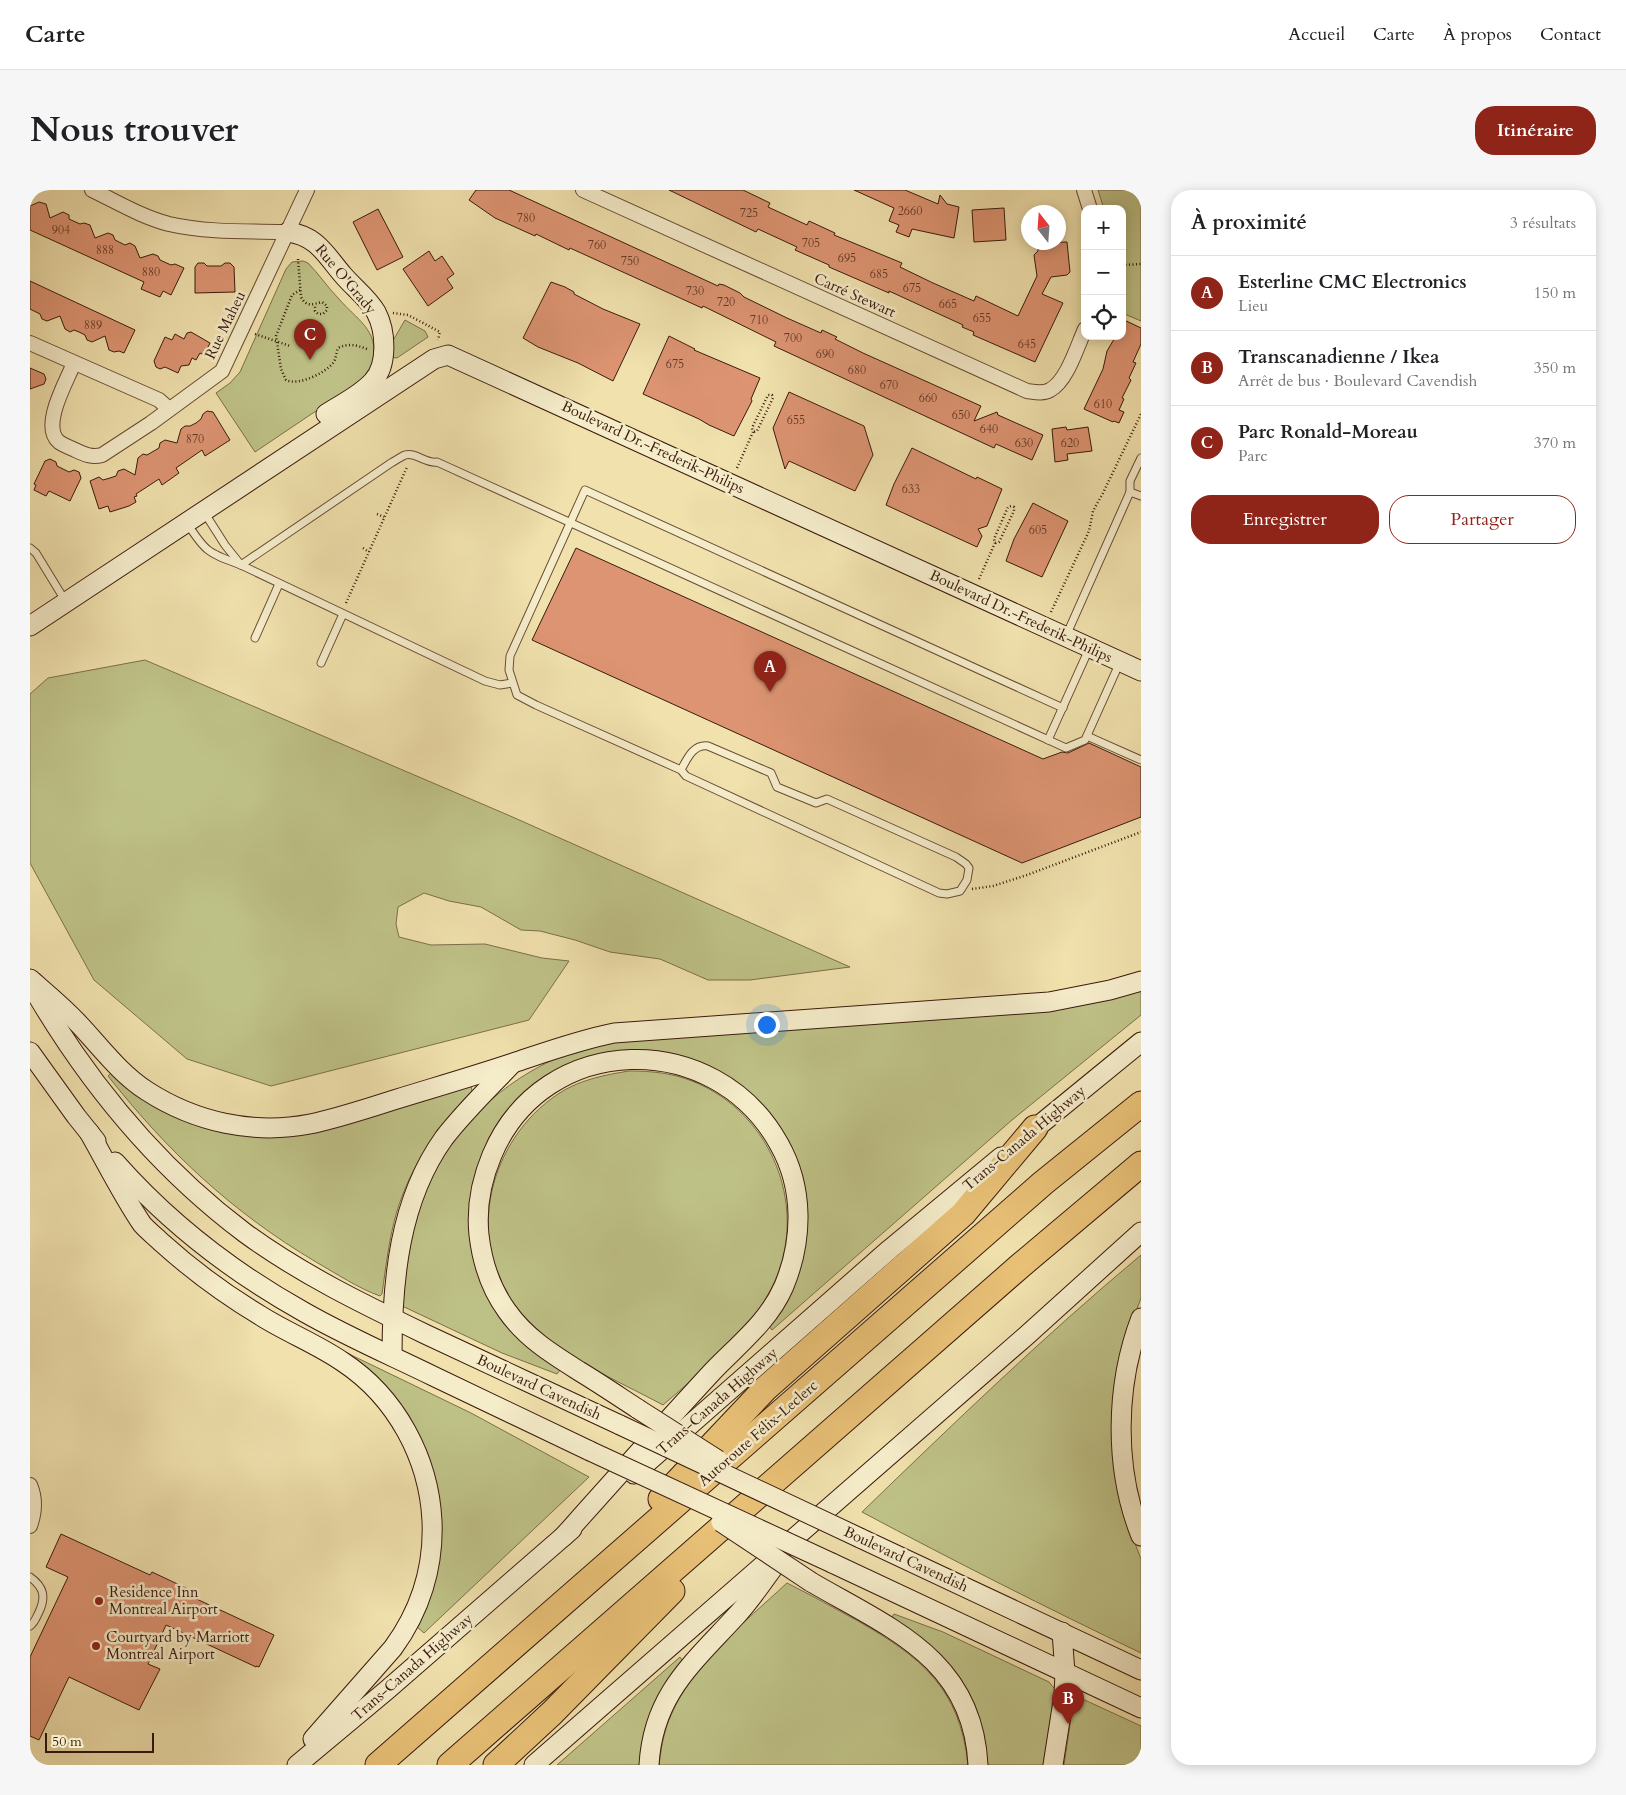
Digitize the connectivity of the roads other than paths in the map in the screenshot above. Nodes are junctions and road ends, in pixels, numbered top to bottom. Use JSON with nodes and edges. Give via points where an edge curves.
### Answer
{"nodes":[{"id":1,"x":92,"y":190,"type":"edge"},
{"id":2,"x":307,"y":190,"type":"edge"},
{"id":3,"x":583,"y":190,"type":"edge"},
{"id":4,"x":1084,"y":190,"type":"edge"},
{"id":5,"x":119,"y":196,"type":"edge"},
{"id":6,"x":1089,"y":205,"type":"edge"},
{"id":7,"x":288,"y":232,"type":"junction"},
{"id":8,"x":1081,"y":338,"type":"edge"},
{"id":9,"x":30,"y":343,"type":"edge"},
{"id":10,"x":74,"y":363,"type":"junction"},
{"id":11,"x":344,"y":402,"type":"joint"},
{"id":12,"x":169,"y":409,"type":"junction"},
{"id":13,"x":1141,"y":458,"type":"edge"},
{"id":14,"x":1130,"y":492,"type":"junction"},
{"id":15,"x":1141,"y":496,"type":"edge"},
{"id":16,"x":204,"y":511,"type":"junction"},
{"id":17,"x":186,"y":523,"type":"junction"},
{"id":18,"x":571,"y":523,"type":"junction"},
{"id":19,"x":30,"y":548,"type":"edge"},
{"id":20,"x":242,"y":565,"type":"junction"},
{"id":21,"x":279,"y":584,"type":"junction"},
{"id":22,"x":66,"y":602,"type":"junction"},
{"id":23,"x":343,"y":614,"type":"junction"},
{"id":24,"x":30,"y":626,"type":"edge"},
{"id":25,"x":1065,"y":636,"type":"junction"},
{"id":26,"x":255,"y":638,"type":"dead end"},
{"id":27,"x":1090,"y":647,"type":"junction"},
{"id":28,"x":1120,"y":662,"type":"junction"},
{"id":29,"x":321,"y":663,"type":"dead end"},
{"id":30,"x":1141,"y":671,"type":"edge"},
{"id":31,"x":512,"y":683,"type":"junction"},
{"id":32,"x":1063,"y":708,"type":"junction"},
{"id":33,"x":1087,"y":736,"type":"junction"},
{"id":34,"x":1048,"y":740,"type":"junction"},
{"id":35,"x":1141,"y":760,"type":"edge"},
{"id":36,"x":682,"y":770,"type":"junction"},
{"id":37,"x":30,"y":979,"type":"edge"},
{"id":38,"x":1141,"y":981,"type":"edge"},
{"id":39,"x":30,"y":983,"type":"edge"},
{"id":40,"x":1141,"y":1042,"type":"edge"},
{"id":41,"x":30,"y":1052,"type":"edge"},
{"id":42,"x":511,"y":1064,"type":"junction"},
{"id":43,"x":1141,"y":1104,"type":"edge"},
{"id":44,"x":1035,"y":1128,"type":"junction"},
{"id":45,"x":89,"y":1132,"type":"junction"},
{"id":46,"x":1141,"y":1164,"type":"edge"},
{"id":47,"x":1141,"y":1232,"type":"edge"},
{"id":48,"x":392,"y":1318,"type":"junction"},
{"id":49,"x":1141,"y":1318,"type":"edge"},
{"id":50,"x":392,"y":1356,"type":"junction"},
{"id":51,"x":810,"y":1449,"type":"junction"},
{"id":52,"x":30,"y":1485,"type":"edge"},
{"id":53,"x":668,"y":1487,"type":"junction"},
{"id":54,"x":786,"y":1503,"type":"junction"},
{"id":55,"x":30,"y":1526,"type":"edge"},
{"id":56,"x":800,"y":1532,"type":"junction"},
{"id":57,"x":563,"y":1536,"type":"junction"},
{"id":58,"x":1141,"y":1536,"type":"edge"},
{"id":59,"x":30,"y":1577,"type":"edge"},
{"id":60,"x":549,"y":1616,"type":"junction"},
{"id":61,"x":30,"y":1626,"type":"edge"},
{"id":62,"x":1062,"y":1632,"type":"junction"},
{"id":63,"x":1141,"y":1670,"type":"edge"},
{"id":64,"x":1065,"y":1673,"type":"junction"},
{"id":65,"x":1141,"y":1708,"type":"edge"},
{"id":66,"x":291,"y":1765,"type":"edge"},
{"id":67,"x":297,"y":1765,"type":"edge"},
{"id":68,"x":378,"y":1765,"type":"edge"},
{"id":69,"x":450,"y":1765,"type":"edge"},
{"id":70,"x":496,"y":1765,"type":"edge"},
{"id":71,"x":534,"y":1765,"type":"edge"},
{"id":72,"x":649,"y":1765,"type":"edge"},
{"id":73,"x":978,"y":1765,"type":"edge"},
{"id":74,"x":1053,"y":1765,"type":"edge"}],
"edges":[{"from":1,"to":5,"type":"street"},
{"from":2,"to":7,"type":"street"},
{"from":3,"to":8,"type":"street","name":"Carré Stewart","via":[[1027,391],[1049,391],[1057,385]]},
{"from":4,"to":6,"type":"street"},
{"from":5,"to":7,"type":"street","via":[[141,214],[169,224],[234,231]]},
{"from":7,"to":11,"type":"main road","name":"Rue O'Grady","via":[[306,236],[319,245],[375,311],[380,324],[384,344],[379,373],[370,384]]},
{"from":7,"to":12,"type":"street","name":"Rue Maheu","via":[[222,371]]},
{"from":9,"to":10,"type":"street"},
{"from":10,"to":12,"type":"street","via":[[159,400]]},
{"from":10,"to":12,"type":"street","name":"Rue Maheu","via":[[52,422],[59,441],[85,455],[94,457],[110,451]]},
{"from":11,"to":17,"type":"main road","name":"Boulevard Dr.-Frederik-Philips","via":[[207,494]]},
{"from":13,"to":14,"type":"lane","via":[[1130,481]]},
{"from":14,"to":15,"type":"lane"},
{"from":14,"to":25,"type":"lane"},
{"from":16,"to":17,"type":"main road","name":"Boulevard Dr.-Frederik-Philips"},
{"from":16,"to":20,"type":"lane"},
{"from":16,"to":25,"type":"main road","name":"Boulevard Dr.-Frederik-Philips","via":[[434,359],[448,355]]},
{"from":17,"to":20,"type":"lane","via":[[207,551]]},
{"from":17,"to":22,"type":"main road","name":"Boulevard Dr.-Frederik-Philips"},
{"from":18,"to":20,"type":"lane","via":[[437,462],[430,463],[406,455]]},
{"from":18,"to":31,"type":"lane","via":[[512,651],[508,663]]},
{"from":18,"to":32,"type":"lane","via":[[585,490]]},
{"from":18,"to":34,"type":"lane"},
{"from":19,"to":22,"type":"lane"},
{"from":20,"to":21,"type":"lane"},
{"from":21,"to":23,"type":"lane"},
{"from":21,"to":26,"type":"lane"},
{"from":22,"to":24,"type":"main road","name":"Boulevard Dr.-Frederik-Philips"},
{"from":23,"to":29,"type":"lane"},
{"from":23,"to":31,"type":"lane","via":[[485,681],[500,685]]},
{"from":25,"to":27,"type":"main road","name":"Boulevard Dr.-Frederik-Philips"},
{"from":27,"to":28,"type":"main road","name":"Boulevard Dr.-Frederik-Philips"},
{"from":27,"to":32,"type":"lane"},
{"from":28,"to":30,"type":"main road","name":"Boulevard Dr.-Frederik-Philips"},
{"from":28,"to":33,"type":"lane"},
{"from":31,"to":36,"type":"lane","via":[[522,698]]},
{"from":32,"to":34,"type":"lane"},
{"from":33,"to":34,"type":"lane","via":[[1066,748]]},
{"from":33,"to":35,"type":"lane"},
{"from":36,"to":36,"type":"lane","via":[[686,776],[939,892],[960,891],[967,880],[969,868],[956,857],[827,799],[816,804],[777,786],[772,773],[708,746],[694,750]]},
{"from":37,"to":42,"type":"main road","via":[[145,1090],[191,1114],[236,1125],[280,1127],[320,1122]]},
{"from":38,"to":42,"type":"main road","via":[[1049,1002],[614,1033]]},
{"from":39,"to":48,"type":"main road","name":"Boulevard Cavendish","via":[[71,1051],[103,1095],[184,1183],[246,1234],[289,1263]]},
{"from":40,"to":44,"type":"main road","name":"Trans-Canada Highway"},
{"from":41,"to":45,"type":"main road"},
{"from":42,"to":48,"type":"main road","via":[[450,1131],[413,1196],[406,1220]]},
{"from":43,"to":60,"type":"highway","name":"Autoroute Félix-Leclerc","via":[[1021,1202]]},
{"from":44,"to":57,"type":"main road","name":"Trans-Canada Highway","via":[[883,1255]]},
{"from":44,"to":60,"type":"highway","via":[[963,1214],[765,1389]]},
{"from":45,"to":50,"type":"main road","via":[[157,1204],[225,1261],[305,1313]]},
{"from":45,"to":66,"type":"main road","via":[[143,1225],[182,1260],[245,1307],[331,1354],[360,1374],[387,1402],[408,1432],[424,1471],[432,1512],[431,1544],[426,1582],[416,1608],[393,1648]]},
{"from":46,"to":51,"type":"highway"},
{"from":47,"to":56,"type":"main road"},
{"from":48,"to":50,"type":"main road"},
{"from":48,"to":54,"type":"main road","name":"Boulevard Cavendish","bridge":true},
{"from":49,"to":58,"type":"main road","via":[[1127,1368],[1122,1432],[1127,1488]]},
{"from":50,"to":53,"type":"main road","bridge":true},
{"from":51,"to":69,"type":"highway"},
{"from":51,"to":70,"type":"highway","via":[[552,1713]]},
{"from":52,"to":55,"type":"street","via":[[34,1508]]},
{"from":53,"to":64,"type":"main road","bridge":true},
{"from":53,"to":73,"type":"main road","bridge":true,"via":[[811,1582],[904,1636],[936,1663],[965,1708],[975,1739]]},
{"from":54,"to":57,"type":"main road","bridge":true,"via":[[638,1409],[549,1352],[520,1328],[491,1282],[484,1260],[478,1203],[487,1165],[496,1146],[506,1127],[533,1097],[565,1076],[601,1064],[637,1059],[671,1062],[706,1073],[740,1095],[765,1121],[790,1168],[798,1207],[796,1249],[783,1287],[764,1318],[715,1369]]},
{"from":54,"to":62,"type":"main road","name":"Boulevard Cavendish","bridge":true},
{"from":56,"to":71,"type":"main road"},
{"from":56,"to":72,"type":"main road","via":[[738,1615],[678,1680],[656,1723]]},
{"from":57,"to":67,"type":"main road","name":"Trans-Canada Highway"},
{"from":59,"to":61,"type":"lane","via":[[40,1586],[44,1598]]},
{"from":60,"to":68,"type":"highway","name":"Autoroute Félix-Leclerc"},
{"from":62,"to":63,"type":"main road","name":"Boulevard Cavendish"},
{"from":62,"to":64,"type":"main road"},
{"from":64,"to":65,"type":"main road"},
{"from":64,"to":74,"type":"main road"}]}
